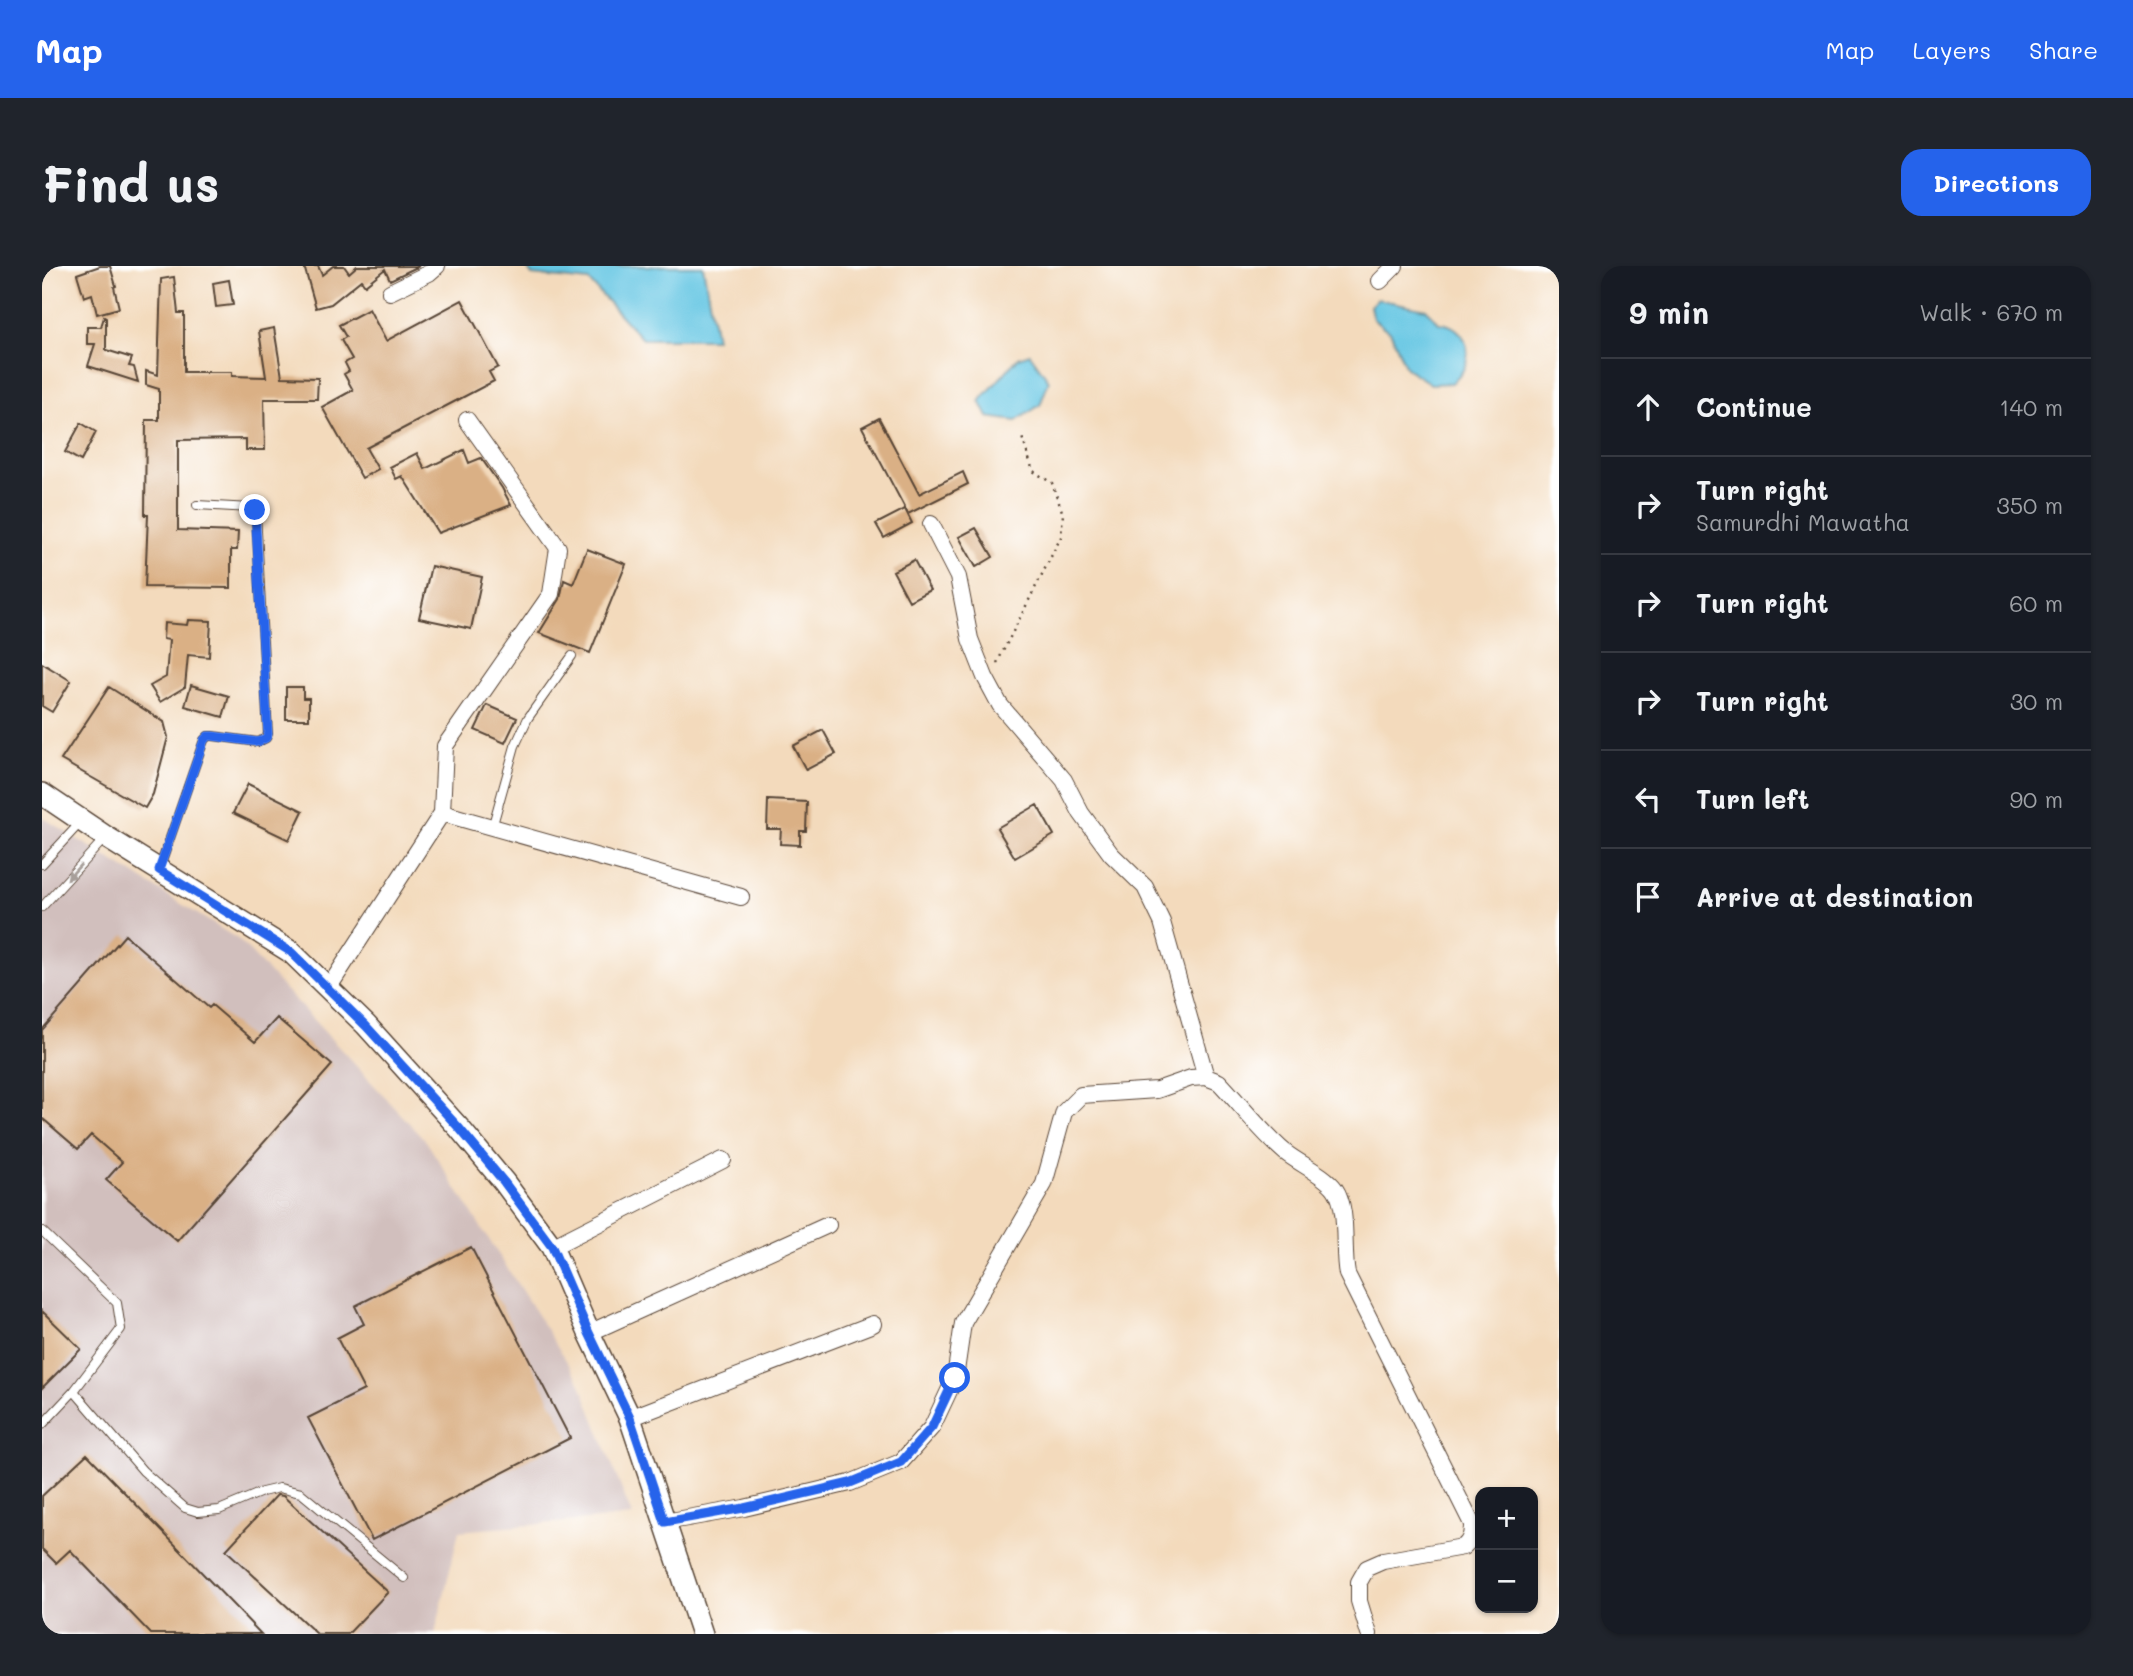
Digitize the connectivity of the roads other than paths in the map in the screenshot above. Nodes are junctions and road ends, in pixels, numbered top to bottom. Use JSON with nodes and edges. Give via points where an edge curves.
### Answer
{"nodes":[{"id":1,"x":437,"y":266,"type":"edge"},
{"id":2,"x":1395,"y":266,"type":"edge"},
{"id":3,"x":1380,"y":281,"type":"dead end"},
{"id":4,"x":390,"y":292,"type":"dead end"},
{"id":5,"x":467,"y":420,"type":"dead end"},
{"id":6,"x":197,"y":505,"type":"dead end"},
{"id":7,"x":931,"y":524,"type":"dead end"},
{"id":8,"x":572,"y":656,"type":"dead end"},
{"id":9,"x":42,"y":794,"type":"edge"},
{"id":10,"x":442,"y":813,"type":"junction"},
{"id":11,"x":82,"y":821,"type":"junction"},
{"id":12,"x":492,"y":828,"type":"junction"},
{"id":13,"x":106,"y":837,"type":"junction"},
{"id":14,"x":42,"y":864,"type":"edge"},
{"id":15,"x":159,"y":870,"type":"junction"},
{"id":16,"x":741,"y":897,"type":"dead end"},
{"id":17,"x":42,"y":907,"type":"edge"},
{"id":18,"x":329,"y":987,"type":"junction"},
{"id":19,"x":1206,"y":1077,"type":"junction"},
{"id":20,"x":723,"y":1160,"type":"dead end"},
{"id":21,"x":828,"y":1225,"type":"dead end"},
{"id":22,"x":42,"y":1231,"type":"edge"},
{"id":23,"x":552,"y":1247,"type":"junction"},
{"id":24,"x":873,"y":1324,"type":"dead end"},
{"id":25,"x":589,"y":1333,"type":"junction"},
{"id":26,"x":74,"y":1391,"type":"junction"},
{"id":27,"x":630,"y":1418,"type":"junction"},
{"id":28,"x":42,"y":1425,"type":"edge"},
{"id":29,"x":665,"y":1522,"type":"junction"},
{"id":30,"x":404,"y":1578,"type":"dead end"},
{"id":31,"x":702,"y":1634,"type":"edge"},
{"id":32,"x":1368,"y":1634,"type":"edge"}],
"edges":[{"from":1,"to":4,"type":"street"},
{"from":2,"to":3,"type":"street"},
{"from":5,"to":10,"type":"street","via":[[558,548],[551,594],[444,746]]},
{"from":6,"to":15,"type":"lane","via":[[251,508],[256,513],[268,734],[258,742],[212,736],[204,740]]},
{"from":7,"to":19,"type":"street","via":[[958,577],[970,639],[1000,705],[1064,780],[1111,854],[1145,887],[1162,922]]},
{"from":8,"to":12,"type":"lane","via":[[528,718],[515,746]]},
{"from":9,"to":11,"type":"main road"},
{"from":10,"to":12,"type":"street"},
{"from":10,"to":18,"type":"street"},
{"from":11,"to":13,"type":"main road"},
{"from":11,"to":14,"type":"lane"},
{"from":12,"to":16,"type":"street"},
{"from":13,"to":15,"type":"main road"},
{"from":13,"to":17,"type":"lane","one_way":true},
{"from":15,"to":18,"type":"main road","via":[[291,952]]},
{"from":18,"to":23,"type":"main road","via":[[460,1129]]},
{"from":19,"to":29,"type":"street","via":[[1157,1090],[1081,1095],[1070,1104],[1044,1184],[963,1323],[955,1378],[932,1427],[901,1462],[850,1483]]},
{"from":19,"to":32,"type":"street","via":[[1219,1082],[1286,1153],[1335,1189],[1343,1218],[1347,1274],[1472,1524],[1463,1547],[1367,1568],[1359,1582],[1359,1601]]},
{"from":20,"to":23,"type":"street"},
{"from":21,"to":25,"type":"street"},
{"from":22,"to":26,"type":"lane","via":[[117,1303],[121,1329]]},
{"from":23,"to":25,"type":"main road"},
{"from":24,"to":27,"type":"street"},
{"from":25,"to":27,"type":"main road"},
{"from":26,"to":28,"type":"lane"},
{"from":26,"to":30,"type":"lane","via":[[144,1471],[185,1508],[219,1510],[279,1488],[301,1493]]},
{"from":27,"to":29,"type":"main road"},
{"from":29,"to":31,"type":"main road"}]}
